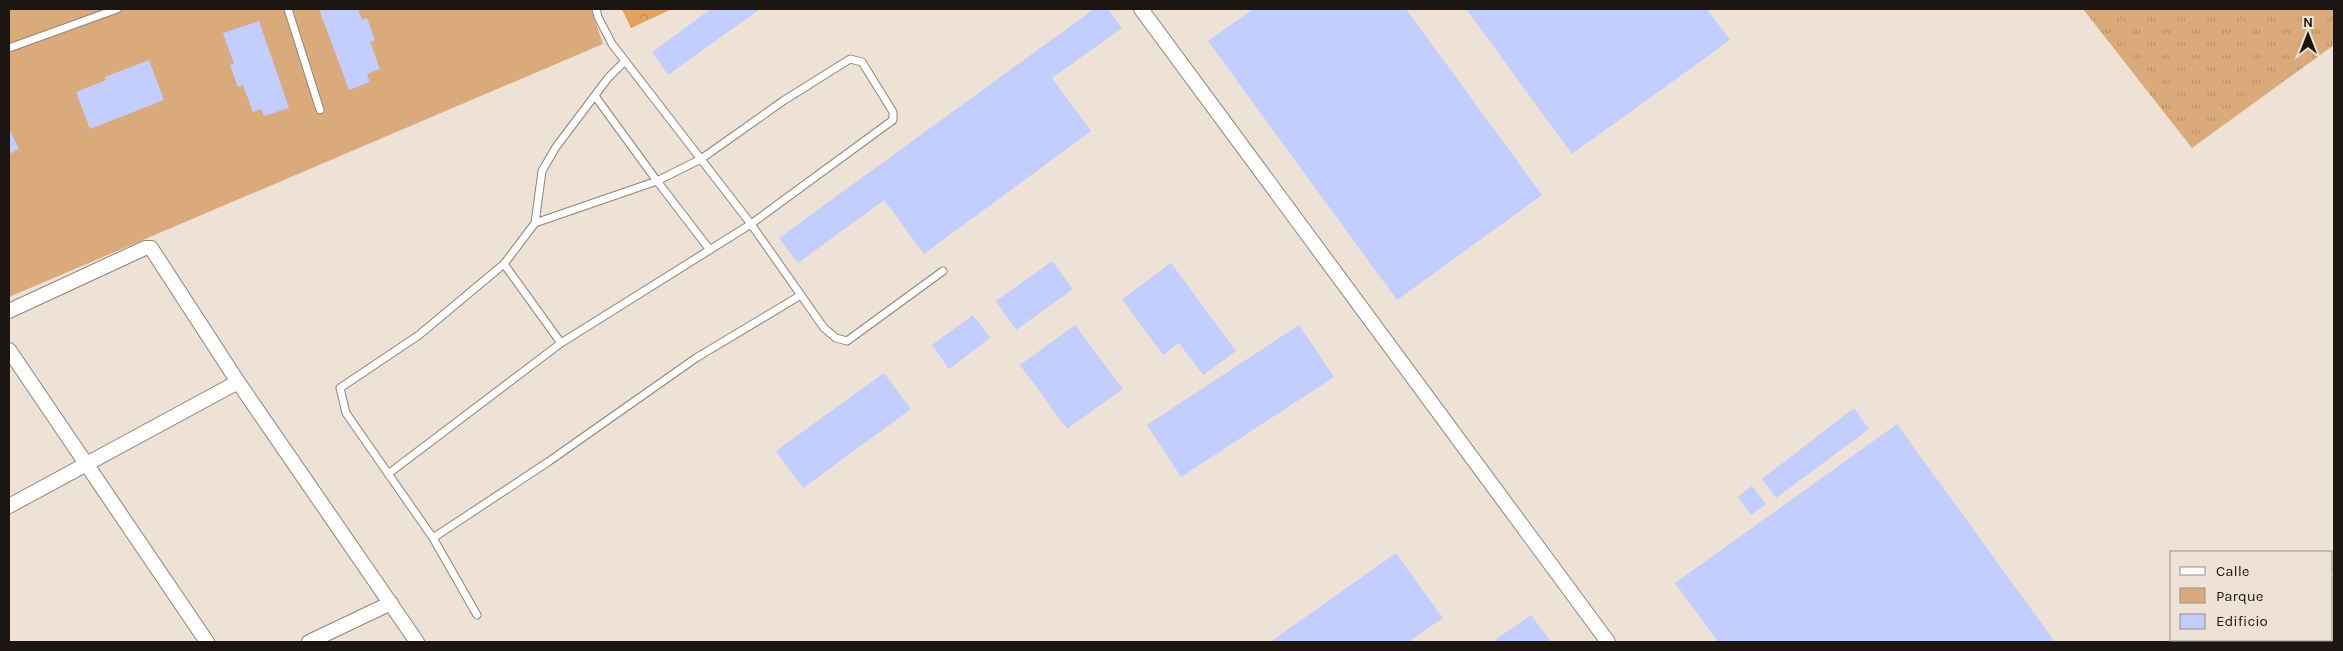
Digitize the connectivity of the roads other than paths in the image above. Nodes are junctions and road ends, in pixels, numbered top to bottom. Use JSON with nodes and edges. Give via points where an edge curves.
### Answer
{"nodes":[{"id":1,"x":117,"y":9,"type":"edge"},
{"id":2,"x":288,"y":9,"type":"edge"},
{"id":3,"x":596,"y":9,"type":"edge"},
{"id":4,"x":1141,"y":9,"type":"edge"},
{"id":5,"x":9,"y":48,"type":"edge"},
{"id":6,"x":625,"y":61,"type":"junction"},
{"id":7,"x":595,"y":96,"type":"junction"},
{"id":8,"x":320,"y":110,"type":"dead end"},
{"id":9,"x":701,"y":159,"type":"junction"},
{"id":10,"x":657,"y":181,"type":"junction"},
{"id":11,"x":535,"y":223,"type":"junction"},
{"id":12,"x":751,"y":224,"type":"junction"},
{"id":13,"x":710,"y":250,"type":"junction"},
{"id":14,"x":504,"y":264,"type":"junction"},
{"id":15,"x":943,"y":271,"type":"dead end"},
{"id":16,"x":801,"y":295,"type":"junction"},
{"id":17,"x":9,"y":311,"type":"edge"},
{"id":18,"x":561,"y":343,"type":"junction"},
{"id":19,"x":9,"y":350,"type":"edge"},
{"id":20,"x":238,"y":382,"type":"junction"},
{"id":21,"x":86,"y":464,"type":"junction"},
{"id":22,"x":388,"y":474,"type":"junction"},
{"id":23,"x":9,"y":506,"type":"edge"},
{"id":24,"x":432,"y":538,"type":"junction"},
{"id":25,"x":391,"y":603,"type":"junction"},
{"id":26,"x":477,"y":616,"type":"dead end"},
{"id":27,"x":207,"y":642,"type":"edge"},
{"id":28,"x":309,"y":642,"type":"edge"},
{"id":29,"x":417,"y":642,"type":"edge"},
{"id":30,"x":1608,"y":642,"type":"edge"}],
"edges":[{"from":1,"to":5,"type":"lane"},
{"from":2,"to":8,"type":"lane"},
{"from":3,"to":6,"type":"lane","via":[[605,32]]},
{"from":4,"to":30,"type":"street"},
{"from":6,"to":7,"type":"lane"},
{"from":6,"to":9,"type":"lane"},
{"from":7,"to":10,"type":"lane"},
{"from":7,"to":11,"type":"lane","via":[[542,171]]},
{"from":9,"to":10,"type":"lane"},
{"from":9,"to":12,"type":"lane"},
{"from":9,"to":12,"type":"lane","via":[[782,101],[850,59],[862,62],[893,112],[893,120]]},
{"from":10,"to":11,"type":"lane"},
{"from":10,"to":13,"type":"lane"},
{"from":11,"to":14,"type":"lane"},
{"from":12,"to":13,"type":"lane"},
{"from":12,"to":16,"type":"lane"},
{"from":13,"to":18,"type":"lane"},
{"from":14,"to":18,"type":"lane"},
{"from":14,"to":22,"type":"lane","via":[[419,335],[340,388],[346,413]]},
{"from":15,"to":16,"type":"lane","via":[[847,341],[836,338],[824,328]]},
{"from":16,"to":24,"type":"lane","via":[[696,358],[548,462]]},
{"from":17,"to":20,"type":"street","via":[[151,248]]},
{"from":18,"to":22,"type":"lane"},
{"from":19,"to":21,"type":"street"},
{"from":20,"to":21,"type":"street"},
{"from":20,"to":25,"type":"street"},
{"from":21,"to":23,"type":"street"},
{"from":21,"to":27,"type":"street"},
{"from":22,"to":24,"type":"lane"},
{"from":24,"to":26,"type":"lane"},
{"from":25,"to":28,"type":"street"},
{"from":25,"to":29,"type":"street"}]}
